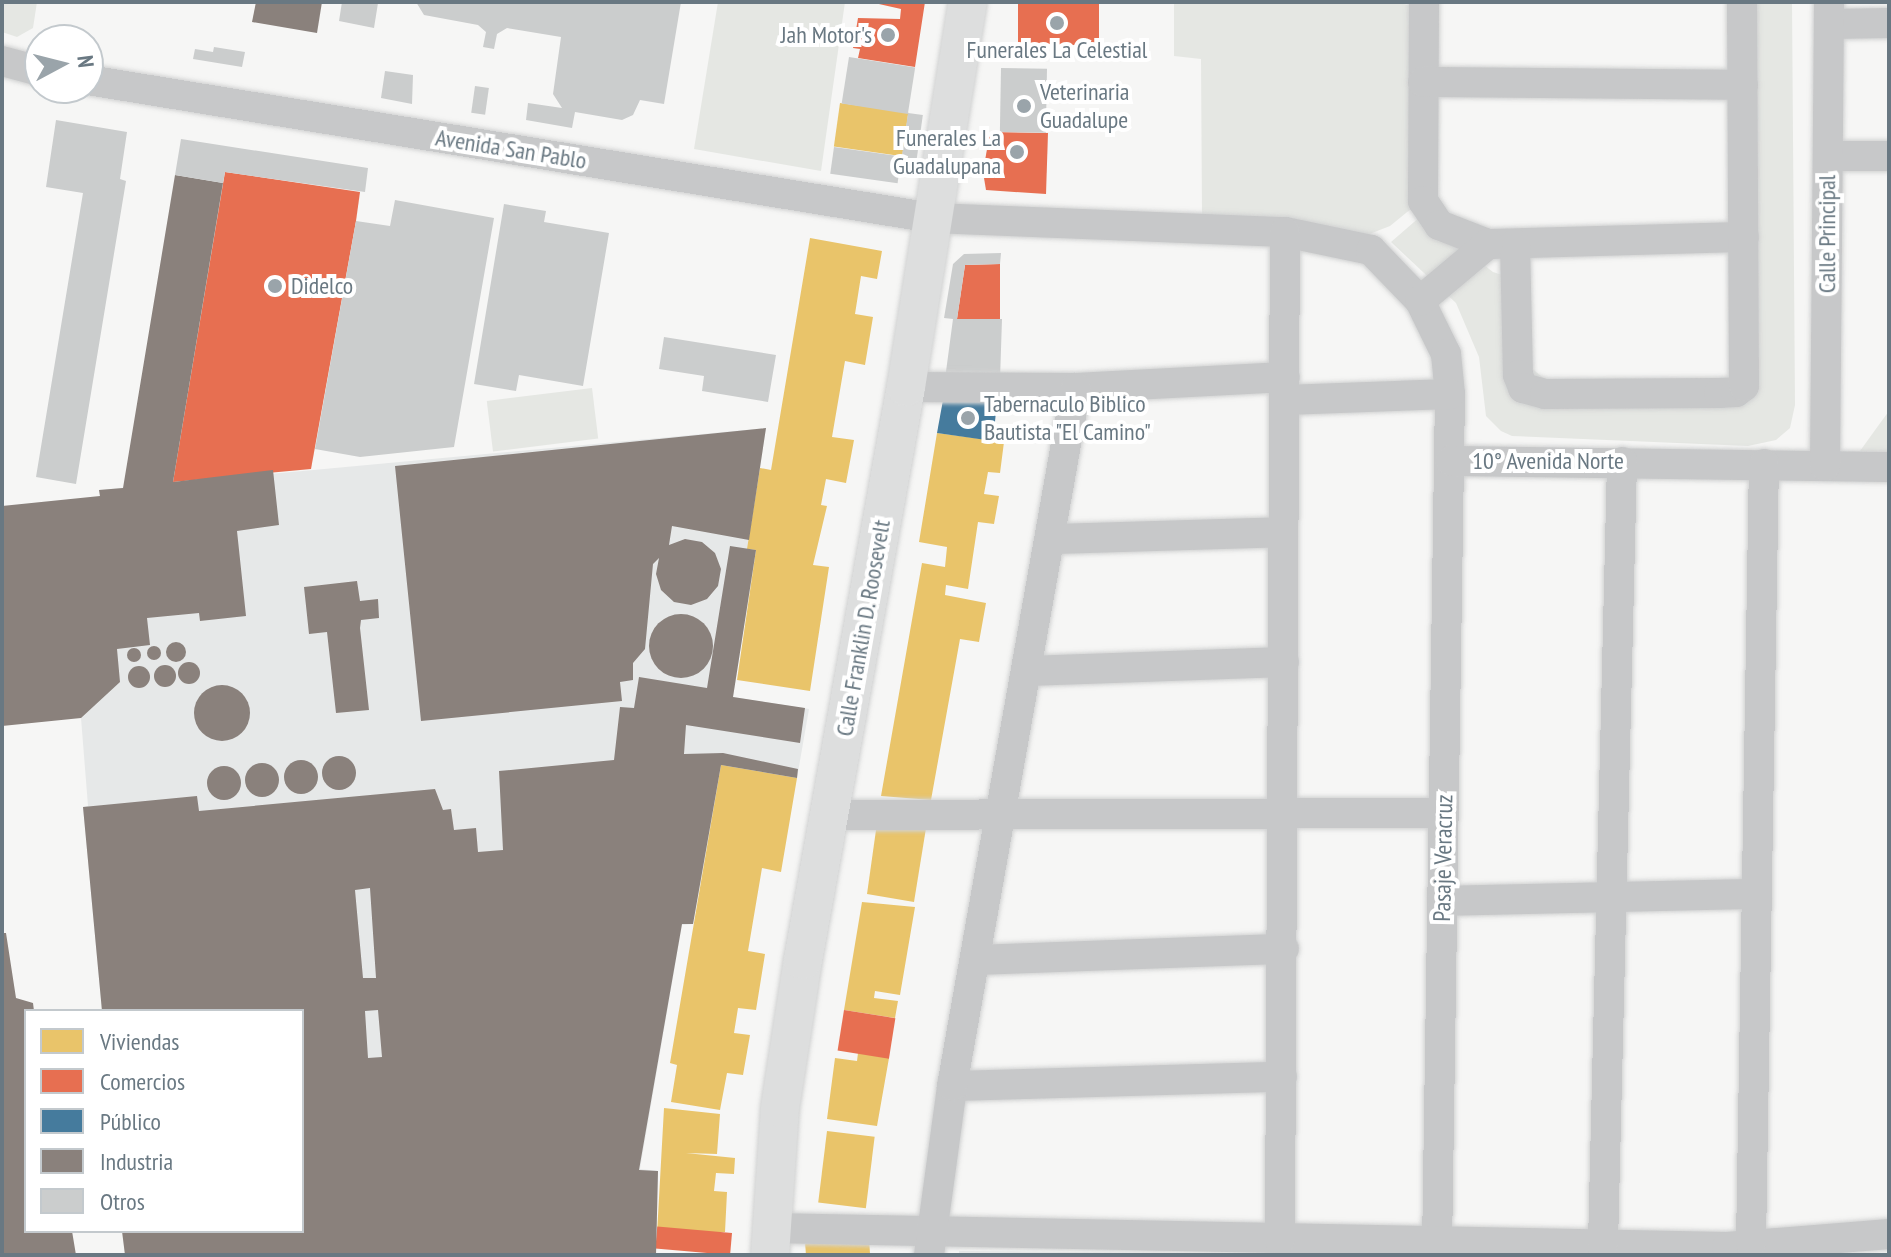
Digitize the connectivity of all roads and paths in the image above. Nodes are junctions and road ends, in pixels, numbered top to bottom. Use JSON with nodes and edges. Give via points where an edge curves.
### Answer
{"nodes":[{"id":1,"x":968,"y":2,"type":"edge"},
{"id":2,"x":1424,"y":2,"type":"edge"},
{"id":3,"x":1742,"y":2,"type":"edge"},
{"id":4,"x":1829,"y":13,"type":"edge"},
{"id":5,"x":1889,"y":23,"type":"edge"},
{"id":6,"x":2,"y":61,"type":"edge"},
{"id":7,"x":24,"y":67,"type":"edge"},
{"id":8,"x":1423,"y":82,"type":"junction"},
{"id":9,"x":104,"y":83,"type":"edge"},
{"id":10,"x":1743,"y":85,"type":"junction"},
{"id":11,"x":1828,"y":156,"type":"junction"},
{"id":12,"x":1889,"y":156,"type":"edge"},
{"id":13,"x":933,"y":218,"type":"junction"},
{"id":14,"x":1285,"y":232,"type":"junction"},
{"id":15,"x":1744,"y":237,"type":"junction"},
{"id":16,"x":1501,"y":244,"type":"junction"},
{"id":17,"x":1420,"y":301,"type":"junction"},
{"id":18,"x":906,"y":387,"type":"junction"},
{"id":19,"x":1076,"y":388,"type":"junction"},
{"id":20,"x":1285,"y":389,"type":"junction"},
{"id":21,"x":1450,"y":394,"type":"junction"},
{"id":22,"x":1451,"y":461,"type":"junction"},
{"id":23,"x":1622,"y":462,"type":"junction"},
{"id":24,"x":1764,"y":464,"type":"junction"},
{"id":25,"x":1825,"y":466,"type":"junction"},
{"id":26,"x":1889,"y":467,"type":"edge"},
{"id":27,"x":1283,"y":532,"type":"junction"},
{"id":28,"x":1053,"y":539,"type":"junction"},
{"id":29,"x":1284,"y":662,"type":"junction"},
{"id":30,"x":1028,"y":671,"type":"junction"},
{"id":31,"x":1444,"y":813,"type":"junction"},
{"id":32,"x":1002,"y":814,"type":"junction"},
{"id":33,"x":1285,"y":814,"type":"junction"},
{"id":34,"x":830,"y":815,"type":"junction"},
{"id":35,"x":1757,"y":894,"type":"junction"},
{"id":36,"x":1615,"y":897,"type":"junction"},
{"id":37,"x":1442,"y":901,"type":"junction"},
{"id":38,"x":1284,"y":949,"type":"junction"},
{"id":39,"x":977,"y":960,"type":"junction"},
{"id":40,"x":1282,"y":1077,"type":"junction"},
{"id":41,"x":952,"y":1086,"type":"junction"},
{"id":42,"x":1889,"y":1234,"type":"edge"},
{"id":43,"x":1280,"y":1240,"type":"junction"},
{"id":44,"x":770,"y":1241,"type":"edge"},
{"id":45,"x":930,"y":1244,"type":"edge"},
{"id":46,"x":1751,"y":1244,"type":"junction"},
{"id":47,"x":1603,"y":1245,"type":"junction"},
{"id":48,"x":1437,"y":1249,"type":"edge"}],
"edges":[{"from":1,"to":13,"type":"main road","name":"Calle Franklin D. Roosevelt"},
{"from":2,"to":8,"type":"street"},
{"from":3,"to":10,"type":"street"},
{"from":4,"to":5,"type":"street"},
{"from":4,"to":11,"type":"street","name":"Calle Principal"},
{"from":6,"to":7,"type":"street"},
{"from":8,"to":10,"type":"street"},
{"from":8,"to":16,"type":"street","via":[[1423,201],[1428,215],[1463,237]]},
{"from":9,"to":13,"type":"street","name":"Avenida San Pablo"},
{"from":10,"to":15,"type":"street"},
{"from":11,"to":12,"type":"street"},
{"from":11,"to":25,"type":"street","name":"Calle Principal"},
{"from":13,"to":14,"type":"street","name":"10° Avenida Norte"},
{"from":13,"to":18,"type":"main road","name":"Calle Franklin D. Roosevelt"},
{"from":14,"to":17,"type":"street","name":"10° Avenida Norte","via":[[1371,250]]},
{"from":14,"to":20,"type":"street"},
{"from":15,"to":16,"type":"street"},
{"from":15,"to":16,"type":"street","via":[[1746,374],[1736,392],[1719,393],[1545,394],[1523,388]]},
{"from":16,"to":17,"type":"street"},
{"from":17,"to":21,"type":"street","name":"10° Avenida Norte","via":[[1446,354]]},
{"from":18,"to":19,"type":"street"},
{"from":18,"to":34,"type":"main road","name":"Calle Franklin D. Roosevelt"},
{"from":19,"to":20,"type":"street"},
{"from":19,"to":28,"type":"street"},
{"from":20,"to":21,"type":"street"},
{"from":20,"to":27,"type":"street"},
{"from":21,"to":22,"type":"street","name":"10° Avenida Norte"},
{"from":22,"to":23,"type":"street","name":"10° Avenida Norte"},
{"from":22,"to":31,"type":"street","name":"Pasaje Veracruz"},
{"from":23,"to":24,"type":"street","name":"10° Avenida Norte"},
{"from":23,"to":36,"type":"street"},
{"from":24,"to":25,"type":"street","name":"10° Avenida Norte"},
{"from":24,"to":35,"type":"street"},
{"from":25,"to":26,"type":"street","name":"10° Avenida Norte"},
{"from":27,"to":28,"type":"street"},
{"from":27,"to":29,"type":"street"},
{"from":28,"to":30,"type":"street"},
{"from":29,"to":30,"type":"street"},
{"from":29,"to":33,"type":"street"},
{"from":30,"to":32,"type":"street"},
{"from":31,"to":33,"type":"street"},
{"from":31,"to":37,"type":"street","name":"Pasaje Veracruz"},
{"from":32,"to":33,"type":"street"},
{"from":32,"to":34,"type":"street"},
{"from":32,"to":39,"type":"street"},
{"from":33,"to":38,"type":"street"},
{"from":34,"to":44,"type":"main road","name":"Calle Franklin D. Roosevelt","via":[[780,1108]]},
{"from":35,"to":36,"type":"street"},
{"from":35,"to":46,"type":"street"},
{"from":36,"to":37,"type":"street"},
{"from":36,"to":47,"type":"street"},
{"from":37,"to":48,"type":"street","name":"Pasaje Veracruz"},
{"from":38,"to":39,"type":"street"},
{"from":38,"to":40,"type":"street"},
{"from":39,"to":41,"type":"street"},
{"from":40,"to":41,"type":"street"},
{"from":40,"to":43,"type":"street"},
{"from":41,"to":45,"type":"street"},
{"from":42,"to":46,"type":"street"},
{"from":43,"to":45,"type":"street"},
{"from":43,"to":48,"type":"street"},
{"from":44,"to":45,"type":"street"},
{"from":46,"to":47,"type":"street"},
{"from":47,"to":48,"type":"street"}]}
